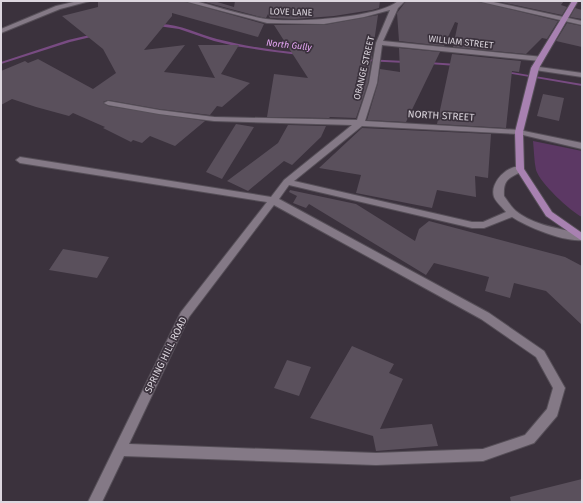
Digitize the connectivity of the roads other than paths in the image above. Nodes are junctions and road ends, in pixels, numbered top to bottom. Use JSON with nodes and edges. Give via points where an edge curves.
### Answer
{"nodes":[{"id":1,"x":87,"y":1,"type":"edge"},
{"id":2,"x":187,"y":1,"type":"edge"},
{"id":3,"x":402,"y":1,"type":"edge"},
{"id":4,"x":480,"y":1,"type":"edge"},
{"id":5,"x":575,"y":1,"type":"edge"},
{"id":6,"x":395,"y":7,"type":"junction"},
{"id":7,"x":565,"y":20,"type":"junction"},
{"id":8,"x":582,"y":23,"type":"edge"},
{"id":9,"x":1,"y":31,"type":"edge"},
{"id":10,"x":379,"y":43,"type":"junction"},
{"id":11,"x":540,"y":59,"type":"junction"},
{"id":12,"x":533,"y":74,"type":"junction"},
{"id":13,"x":582,"y":75,"type":"edge"},
{"id":14,"x":108,"y":103,"type":"dead end"},
{"id":15,"x":360,"y":123,"type":"junction"},
{"id":16,"x":519,"y":132,"type":"junction"},
{"id":17,"x":582,"y":146,"type":"edge"},
{"id":18,"x":20,"y":160,"type":"dead end"},
{"id":19,"x":520,"y":169,"type":"junction"},
{"id":20,"x":287,"y":182,"type":"junction"},
{"id":21,"x":273,"y":200,"type":"junction"},
{"id":22,"x":513,"y":213,"type":"junction"},
{"id":23,"x":581,"y":238,"type":"edge"},
{"id":24,"x":120,"y":450,"type":"junction"},
{"id":25,"x":95,"y":502,"type":"edge"}],
"edges":[{"from":1,"to":9,"type":"street","via":[[58,7]]},
{"from":2,"to":6,"type":"street","name":"LOVE LANE","via":[[267,21],[324,22]]},
{"from":3,"to":6,"type":"street","name":"ORANGE STREET"},
{"from":4,"to":7,"type":"street"},
{"from":5,"to":7,"type":"main road"},
{"from":6,"to":10,"type":"street","name":"ORANGE STREET"},
{"from":7,"to":8,"type":"street"},
{"from":7,"to":11,"type":"main road"},
{"from":10,"to":11,"type":"street","name":"WILLIAM STREET"},
{"from":10,"to":15,"type":"street","name":"ORANGE STREET","via":[[373,83]]},
{"from":11,"to":12,"type":"main road"},
{"from":12,"to":13,"type":"street"},
{"from":12,"to":16,"type":"main road"},
{"from":14,"to":15,"type":"street","name":"NORTH STREET","via":[[214,119]]},
{"from":15,"to":16,"type":"street","name":"NORTH STREET"},
{"from":15,"to":20,"type":"street"},
{"from":16,"to":17,"type":"street","name":"NORTH STREET"},
{"from":16,"to":19,"type":"main road"},
{"from":18,"to":21,"type":"street"},
{"from":19,"to":22,"type":"street","via":[[502,178],[499,185],[499,197]]},
{"from":19,"to":23,"type":"main road","via":[[549,214]]},
{"from":20,"to":21,"type":"street","name":"SPRING HILL ROAD"},
{"from":20,"to":22,"type":"street","via":[[472,225],[484,225]]},
{"from":21,"to":24,"type":"street","name":"SPRING HILL ROAD","via":[[185,315]]},
{"from":21,"to":24,"type":"street","via":[[486,316],[540,354],[559,388],[553,412],[530,439],[483,455],[376,459]]},
{"from":22,"to":23,"type":"street","via":[[530,224]]},
{"from":24,"to":25,"type":"street","name":"SPRING HILL ROAD"}]}
